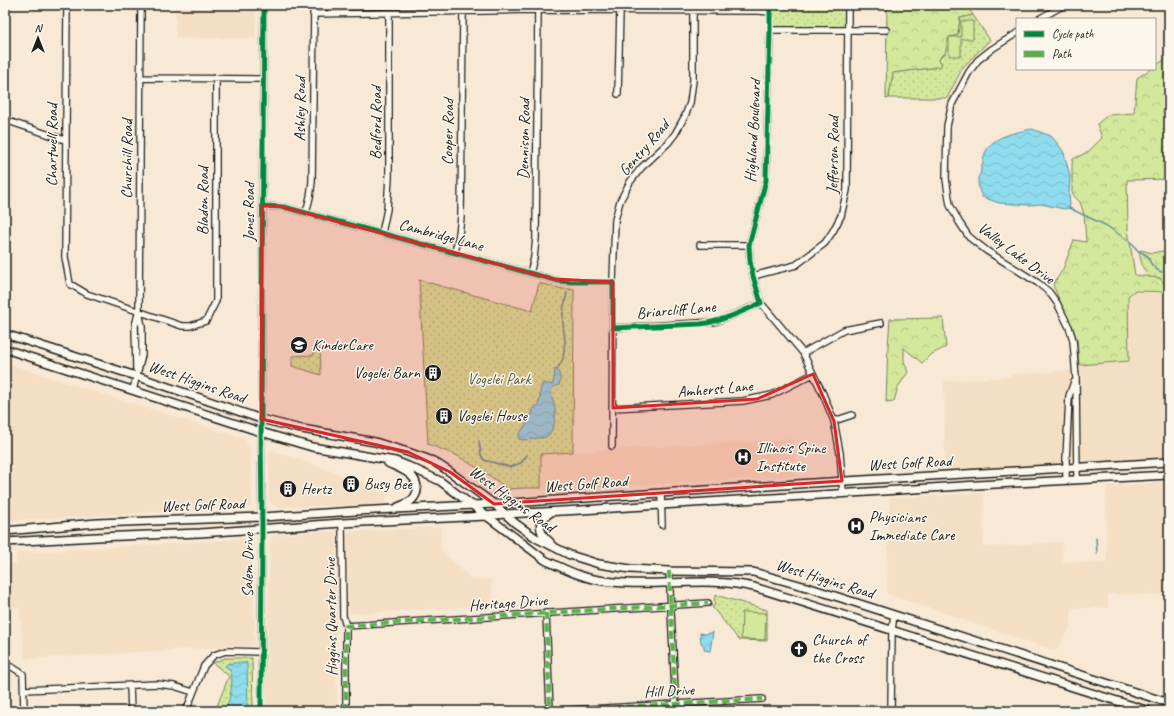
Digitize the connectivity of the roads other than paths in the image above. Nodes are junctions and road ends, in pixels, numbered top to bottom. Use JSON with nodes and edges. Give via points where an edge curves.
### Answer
{"nodes":[{"id":1,"x":66,"y":5,"type":"edge"},
{"id":2,"x":141,"y":5,"type":"edge"},
{"id":3,"x":264,"y":5,"type":"edge"},
{"id":4,"x":314,"y":5,"type":"edge"},
{"id":5,"x":770,"y":5,"type":"edge"},
{"id":6,"x":848,"y":5,"type":"edge"},
{"id":7,"x":1064,"y":5,"type":"edge"},
{"id":8,"x":640,"y":7,"type":"edge"},
{"id":9,"x":538,"y":8,"type":"edge"},
{"id":10,"x":620,"y":10,"type":"junction"},
{"id":11,"x":693,"y":11,"type":"junction"},
{"id":12,"x":463,"y":12,"type":"junction"},
{"id":13,"x":770,"y":12,"type":"junction"},
{"id":14,"x":389,"y":13,"type":"junction"},
{"id":15,"x":313,"y":14,"type":"junction"},
{"id":16,"x":1041,"y":18,"type":"edge"},
{"id":17,"x":770,"y":30,"type":"junction"},
{"id":18,"x":847,"y":30,"type":"junction"},
{"id":19,"x":886,"y":30,"type":"dead end"},
{"id":20,"x":1016,"y":34,"type":"edge"},
{"id":21,"x":140,"y":78,"type":"junction"},
{"id":22,"x":216,"y":78,"type":"junction"},
{"id":23,"x":263,"y":79,"type":"junction"},
{"id":24,"x":618,"y":94,"type":"dead end"},
{"id":25,"x":5,"y":120,"type":"edge"},
{"id":26,"x":65,"y":140,"type":"junction"},
{"id":27,"x":262,"y":206,"type":"junction"},
{"id":28,"x":306,"y":213,"type":"junction"},
{"id":29,"x":382,"y":233,"type":"junction"},
{"id":30,"x":700,"y":245,"type":"dead end"},
{"id":31,"x":749,"y":245,"type":"junction"},
{"id":32,"x":455,"y":252,"type":"junction"},
{"id":33,"x":530,"y":273,"type":"junction"},
{"id":34,"x":753,"y":276,"type":"junction"},
{"id":35,"x":613,"y":282,"type":"junction"},
{"id":36,"x":761,"y":302,"type":"junction"},
{"id":37,"x":139,"y":312,"type":"junction"},
{"id":38,"x":881,"y":323,"type":"dead end"},
{"id":39,"x":613,"y":328,"type":"junction"},
{"id":40,"x":5,"y":334,"type":"edge"},
{"id":41,"x":5,"y":348,"type":"edge"},
{"id":42,"x":803,"y":353,"type":"junction"},
{"id":43,"x":813,"y":374,"type":"junction"},
{"id":44,"x":136,"y":376,"type":"junction"},
{"id":45,"x":1076,"y":378,"type":"junction"},
{"id":46,"x":133,"y":390,"type":"junction"},
{"id":47,"x":613,"y":408,"type":"junction"},
{"id":48,"x":852,"y":415,"type":"dead end"},
{"id":49,"x":261,"y":419,"type":"junction"},
{"id":50,"x":834,"y":421,"type":"junction"},
{"id":51,"x":261,"y":432,"type":"junction"},
{"id":52,"x":612,"y":446,"type":"dead end"},
{"id":53,"x":377,"y":458,"type":"junction"},
{"id":54,"x":1169,"y":462,"type":"edge"},
{"id":55,"x":1077,"y":467,"type":"junction"},
{"id":56,"x":1066,"y":468,"type":"junction"},
{"id":57,"x":1169,"y":475,"type":"edge"},
{"id":58,"x":1066,"y":480,"type":"junction"},
{"id":59,"x":1077,"y":480,"type":"junction"},
{"id":60,"x":842,"y":481,"type":"junction"},
{"id":61,"x":661,"y":493,"type":"junction"},
{"id":62,"x":844,"y":493,"type":"junction"},
{"id":63,"x":494,"y":504,"type":"junction"},
{"id":64,"x":471,"y":505,"type":"junction"},
{"id":65,"x":661,"y":505,"type":"junction"},
{"id":66,"x":393,"y":509,"type":"junction"},
{"id":67,"x":551,"y":512,"type":"junction"},
{"id":68,"x":505,"y":514,"type":"junction"},
{"id":69,"x":486,"y":516,"type":"junction"},
{"id":70,"x":262,"y":517,"type":"junction"},
{"id":71,"x":342,"y":523,"type":"junction"},
{"id":72,"x":662,"y":525,"type":"dead end"},
{"id":73,"x":262,"y":528,"type":"junction"},
{"id":74,"x":5,"y":531,"type":"edge"},
{"id":75,"x":5,"y":542,"type":"edge"},
{"id":76,"x":557,"y":549,"type":"junction"},
{"id":77,"x":669,"y":571,"type":"junction"},
{"id":78,"x":670,"y":584,"type":"junction"},
{"id":79,"x":708,"y":603,"type":"dead end"},
{"id":80,"x":671,"y":605,"type":"junction"},
{"id":81,"x":546,"y":613,"type":"junction"},
{"id":82,"x":894,"y":615,"type":"junction"},
{"id":83,"x":346,"y":626,"type":"junction"},
{"id":84,"x":892,"y":630,"type":"junction"},
{"id":85,"x":261,"y":652,"type":"junction"},
{"id":86,"x":5,"y":667,"type":"edge"},
{"id":87,"x":130,"y":686,"type":"junction"},
{"id":88,"x":24,"y":690,"type":"junction"},
{"id":89,"x":194,"y":692,"type":"junction"},
{"id":90,"x":762,"y":699,"type":"dead end"},
{"id":91,"x":1169,"y":703,"type":"edge"},
{"id":92,"x":676,"y":704,"type":"junction"},
{"id":93,"x":24,"y":711,"type":"edge"},
{"id":94,"x":131,"y":711,"type":"edge"},
{"id":95,"x":186,"y":711,"type":"edge"},
{"id":96,"x":261,"y":711,"type":"edge"},
{"id":97,"x":346,"y":711,"type":"edge"},
{"id":98,"x":550,"y":711,"type":"edge"},
{"id":99,"x":554,"y":711,"type":"edge"},
{"id":100,"x":676,"y":711,"type":"edge"},
{"id":101,"x":892,"y":711,"type":"edge"},
{"id":102,"x":1149,"y":711,"type":"edge"}],
"edges":[{"from":1,"to":26,"type":"street","name":"Chartwell Road"},
{"from":2,"to":21,"type":"street","name":"Churchill Road"},
{"from":3,"to":23,"type":"street","name":"Jones Road"},
{"from":4,"to":15,"type":"street","name":"Ashley Road"},
{"from":5,"to":13,"type":"street","name":"Highland Boulevard"},
{"from":6,"to":18,"type":"street","name":"Jefferson Road"},
{"from":7,"to":16,"type":"street"},
{"from":8,"to":10,"type":"street"},
{"from":8,"to":11,"type":"street"},
{"from":9,"to":10,"type":"street"},
{"from":9,"to":12,"type":"street"},
{"from":9,"to":33,"type":"street","name":"Dennison Road","via":[[536,238]]},
{"from":10,"to":24,"type":"street"},
{"from":11,"to":13,"type":"street"},
{"from":11,"to":35,"type":"street","name":"Gentry Road","via":[[693,80],[690,103],[675,134],[634,176],[620,201],[615,220]]},
{"from":12,"to":14,"type":"street"},
{"from":12,"to":32,"type":"street","name":"Cooper Road","via":[[460,221]]},
{"from":13,"to":17,"type":"street","name":"Highland Boulevard"},
{"from":14,"to":15,"type":"street"},
{"from":14,"to":29,"type":"street","name":"Bedford Road","via":[[389,178]]},
{"from":15,"to":28,"type":"street","name":"Ashley Road","via":[[312,182]]},
{"from":17,"to":18,"type":"street"},
{"from":17,"to":31,"type":"street","name":"Highland Boulevard","via":[[766,180]]},
{"from":18,"to":19,"type":"street"},
{"from":18,"to":34,"type":"street","name":"Jefferson Road","via":[[847,190],[841,216],[825,243],[796,265]]},
{"from":20,"to":45,"type":"street","name":"Valley Lake Drive","via":[[978,60],[952,104],[947,126],[946,179],[950,205],[969,237],[1049,292],[1070,328]]},
{"from":21,"to":22,"type":"street"},
{"from":21,"to":37,"type":"street","name":"Churchill Road"},
{"from":22,"to":23,"type":"street"},
{"from":22,"to":37,"type":"street","name":"Bladon Road","via":[[216,300],[206,321],[190,326],[182,326]]},
{"from":23,"to":27,"type":"street","name":"Jones Road"},
{"from":25,"to":26,"type":"street"},
{"from":26,"to":37,"type":"street","name":"Chartwell Road","via":[[65,257],[70,284],[87,294]]},
{"from":27,"to":28,"type":"street","name":"Cambridge Lane","via":[[284,207]]},
{"from":27,"to":49,"type":"street","name":"Jones Road"},
{"from":28,"to":29,"type":"street","name":"Cambridge Lane"},
{"from":29,"to":32,"type":"street","name":"Cambridge Lane"},
{"from":30,"to":31,"type":"street"},
{"from":31,"to":34,"type":"street","name":"Highland Boulevard"},
{"from":32,"to":33,"type":"street","name":"Cambridge Lane"},
{"from":33,"to":35,"type":"street","name":"Cambridge Lane","via":[[566,282]]},
{"from":34,"to":36,"type":"street","name":"Highland Boulevard"},
{"from":35,"to":39,"type":"street","name":"Gentry Road"},
{"from":36,"to":39,"type":"street","name":"Briarcliff Lane","via":[[714,322]]},
{"from":36,"to":42,"type":"street","name":"Highland Boulevard"},
{"from":37,"to":44,"type":"street","name":"Churchill Road","via":[[135,326]]},
{"from":38,"to":42,"type":"street","via":[[844,330]]},
{"from":39,"to":47,"type":"street","name":"Gentry Road"},
{"from":40,"to":44,"type":"main road","name":"West Higgins Road"},
{"from":41,"to":46,"type":"main road","name":"West Higgins Road"},
{"from":42,"to":43,"type":"street","name":"Highland Boulevard"},
{"from":43,"to":47,"type":"street","name":"Amherst Lane","via":[[772,395],[743,402]]},
{"from":43,"to":50,"type":"street","name":"Highland Boulevard"},
{"from":44,"to":46,"type":"street","name":"Churchill Road"},
{"from":44,"to":49,"type":"main road","name":"West Higgins Road"},
{"from":45,"to":55,"type":"street","name":"Valley Lake Drive"},
{"from":45,"to":56,"type":"street","name":"Valley Lake Drive","via":[[1069,396]]},
{"from":46,"to":51,"type":"main road","name":"West Higgins Road"},
{"from":47,"to":52,"type":"street","name":"Gentry Road"},
{"from":48,"to":50,"type":"street"},
{"from":49,"to":51,"type":"street","name":"Salem Drive"},
{"from":49,"to":63,"type":"main road","name":"West Higgins Road","via":[[375,442],[414,454],[433,461]]},
{"from":50,"to":60,"type":"street","name":"Highland Boulevard"},
{"from":51,"to":53,"type":"main road","name":"West Higgins Road","via":[[312,447]]},
{"from":51,"to":70,"type":"street","name":"Salem Drive"},
{"from":53,"to":64,"type":"main road","name":"West Higgins Road","via":[[395,461],[428,475]]},
{"from":53,"to":66,"type":"main road","via":[[409,474],[416,483],[417,490],[413,499]]},
{"from":54,"to":55,"type":"main road","name":"West Golf Road"},
{"from":55,"to":56,"type":"main road","name":"West Golf Road"},
{"from":55,"to":59,"type":"street","name":"Valley Lake Drive"},
{"from":56,"to":58,"type":"street","name":"Valley Lake Drive"},
{"from":56,"to":60,"type":"main road","name":"West Golf Road"},
{"from":57,"to":59,"type":"main road","name":"West Golf Road"},
{"from":58,"to":59,"type":"main road","name":"West Golf Road"},
{"from":58,"to":62,"type":"main road","name":"West Golf Road"},
{"from":60,"to":61,"type":"main road","name":"West Golf Road"},
{"from":60,"to":62,"type":"street","name":"Highland Boulevard"},
{"from":61,"to":63,"type":"main road","name":"West Golf Road"},
{"from":61,"to":65,"type":"street"},
{"from":62,"to":65,"type":"main road","name":"West Golf Road"},
{"from":63,"to":64,"type":"main road","name":"West Golf Road"},
{"from":63,"to":68,"type":"main road","name":"West Higgins Road"},
{"from":64,"to":66,"type":"main road","name":"West Golf Road"},
{"from":64,"to":69,"type":"main road","name":"West Higgins Road"},
{"from":65,"to":67,"type":"main road","name":"West Golf Road"},
{"from":65,"to":72,"type":"street"},
{"from":66,"to":70,"type":"main road","name":"West Golf Road"},
{"from":67,"to":68,"type":"main road","name":"West Golf Road"},
{"from":67,"to":76,"type":"main road","via":[[541,520],[540,531]]},
{"from":68,"to":69,"type":"main road","name":"West Golf Road"},
{"from":68,"to":76,"type":"main road","name":"West Higgins Road","via":[[536,538]]},
{"from":69,"to":71,"type":"main road","name":"West Golf Road"},
{"from":69,"to":78,"type":"main road","name":"West Higgins Road","via":[[545,560],[592,579],[618,583]]},
{"from":70,"to":73,"type":"street","name":"Salem Drive"},
{"from":70,"to":74,"type":"main road","name":"West Golf Road"},
{"from":71,"to":73,"type":"main road","name":"West Golf Road"},
{"from":71,"to":83,"type":"street","name":"Higgins Quarter Drive","via":[[343,611]]},
{"from":73,"to":75,"type":"main road","name":"West Golf Road"},
{"from":73,"to":85,"type":"street","name":"Salem Drive"},
{"from":76,"to":77,"type":"main road","name":"West Higgins Road","via":[[599,564]]},
{"from":77,"to":78,"type":"street"},
{"from":77,"to":82,"type":"main road","name":"West Higgins Road","via":[[753,572]]},
{"from":78,"to":80,"type":"street"},
{"from":78,"to":84,"type":"main road","name":"West Higgins Road","via":[[741,584]]},
{"from":79,"to":80,"type":"street","name":"Heritage Drive"},
{"from":80,"to":81,"type":"street","name":"Heritage Drive"},
{"from":80,"to":92,"type":"street"},
{"from":81,"to":83,"type":"street","name":"Heritage Drive"},
{"from":81,"to":98,"type":"street"},
{"from":82,"to":84,"type":"street"},
{"from":82,"to":91,"type":"main road","name":"West Higgins Road"},
{"from":83,"to":97,"type":"street","name":"Higgins Quarter Drive"},
{"from":84,"to":101,"type":"street"},
{"from":84,"to":102,"type":"main road","name":"West Higgins Road"},
{"from":85,"to":89,"type":"street","via":[[226,651],[214,655],[204,666]]},
{"from":85,"to":96,"type":"street","name":"Salem Drive"},
{"from":86,"to":88,"type":"street","via":[[12,667],[23,674]]},
{"from":87,"to":88,"type":"street"},
{"from":87,"to":89,"type":"street","via":[[157,684]]},
{"from":87,"to":94,"type":"street"},
{"from":88,"to":93,"type":"street"},
{"from":89,"to":95,"type":"street"},
{"from":90,"to":92,"type":"street","name":"Hill Drive"},
{"from":92,"to":99,"type":"street","name":"Hill Drive"},
{"from":92,"to":100,"type":"street"}]}
